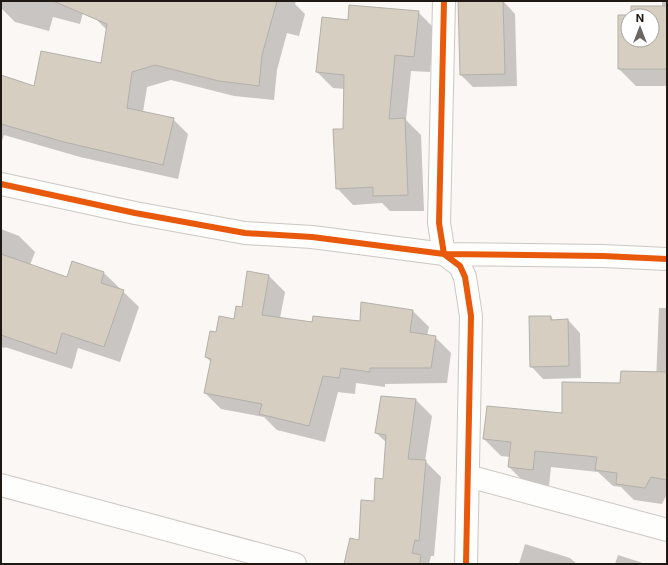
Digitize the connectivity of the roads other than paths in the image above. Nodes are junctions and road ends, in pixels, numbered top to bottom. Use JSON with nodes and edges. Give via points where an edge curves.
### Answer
{"nodes":[{"id":1,"x":444,"y":1,"type":"edge"},
{"id":2,"x":1,"y":184,"type":"edge"},
{"id":3,"x":444,"y":254,"type":"junction"},
{"id":4,"x":667,"y":259,"type":"edge"},
{"id":5,"x":468,"y":476,"type":"junction"},
{"id":6,"x":1,"y":485,"type":"edge"},
{"id":7,"x":667,"y":530,"type":"edge"},
{"id":8,"x":295,"y":564,"type":"edge"},
{"id":9,"x":466,"y":564,"type":"edge"}],
"edges":[{"from":1,"to":3,"type":"street","via":[[439,210]]},
{"from":2,"to":3,"type":"street","via":[[244,233],[312,237]]},
{"from":3,"to":4,"type":"street"},
{"from":3,"to":5,"type":"street","via":[[460,266],[470,301]]},
{"from":5,"to":7,"type":"street"},
{"from":5,"to":9,"type":"street"},
{"from":6,"to":8,"type":"street"}]}
